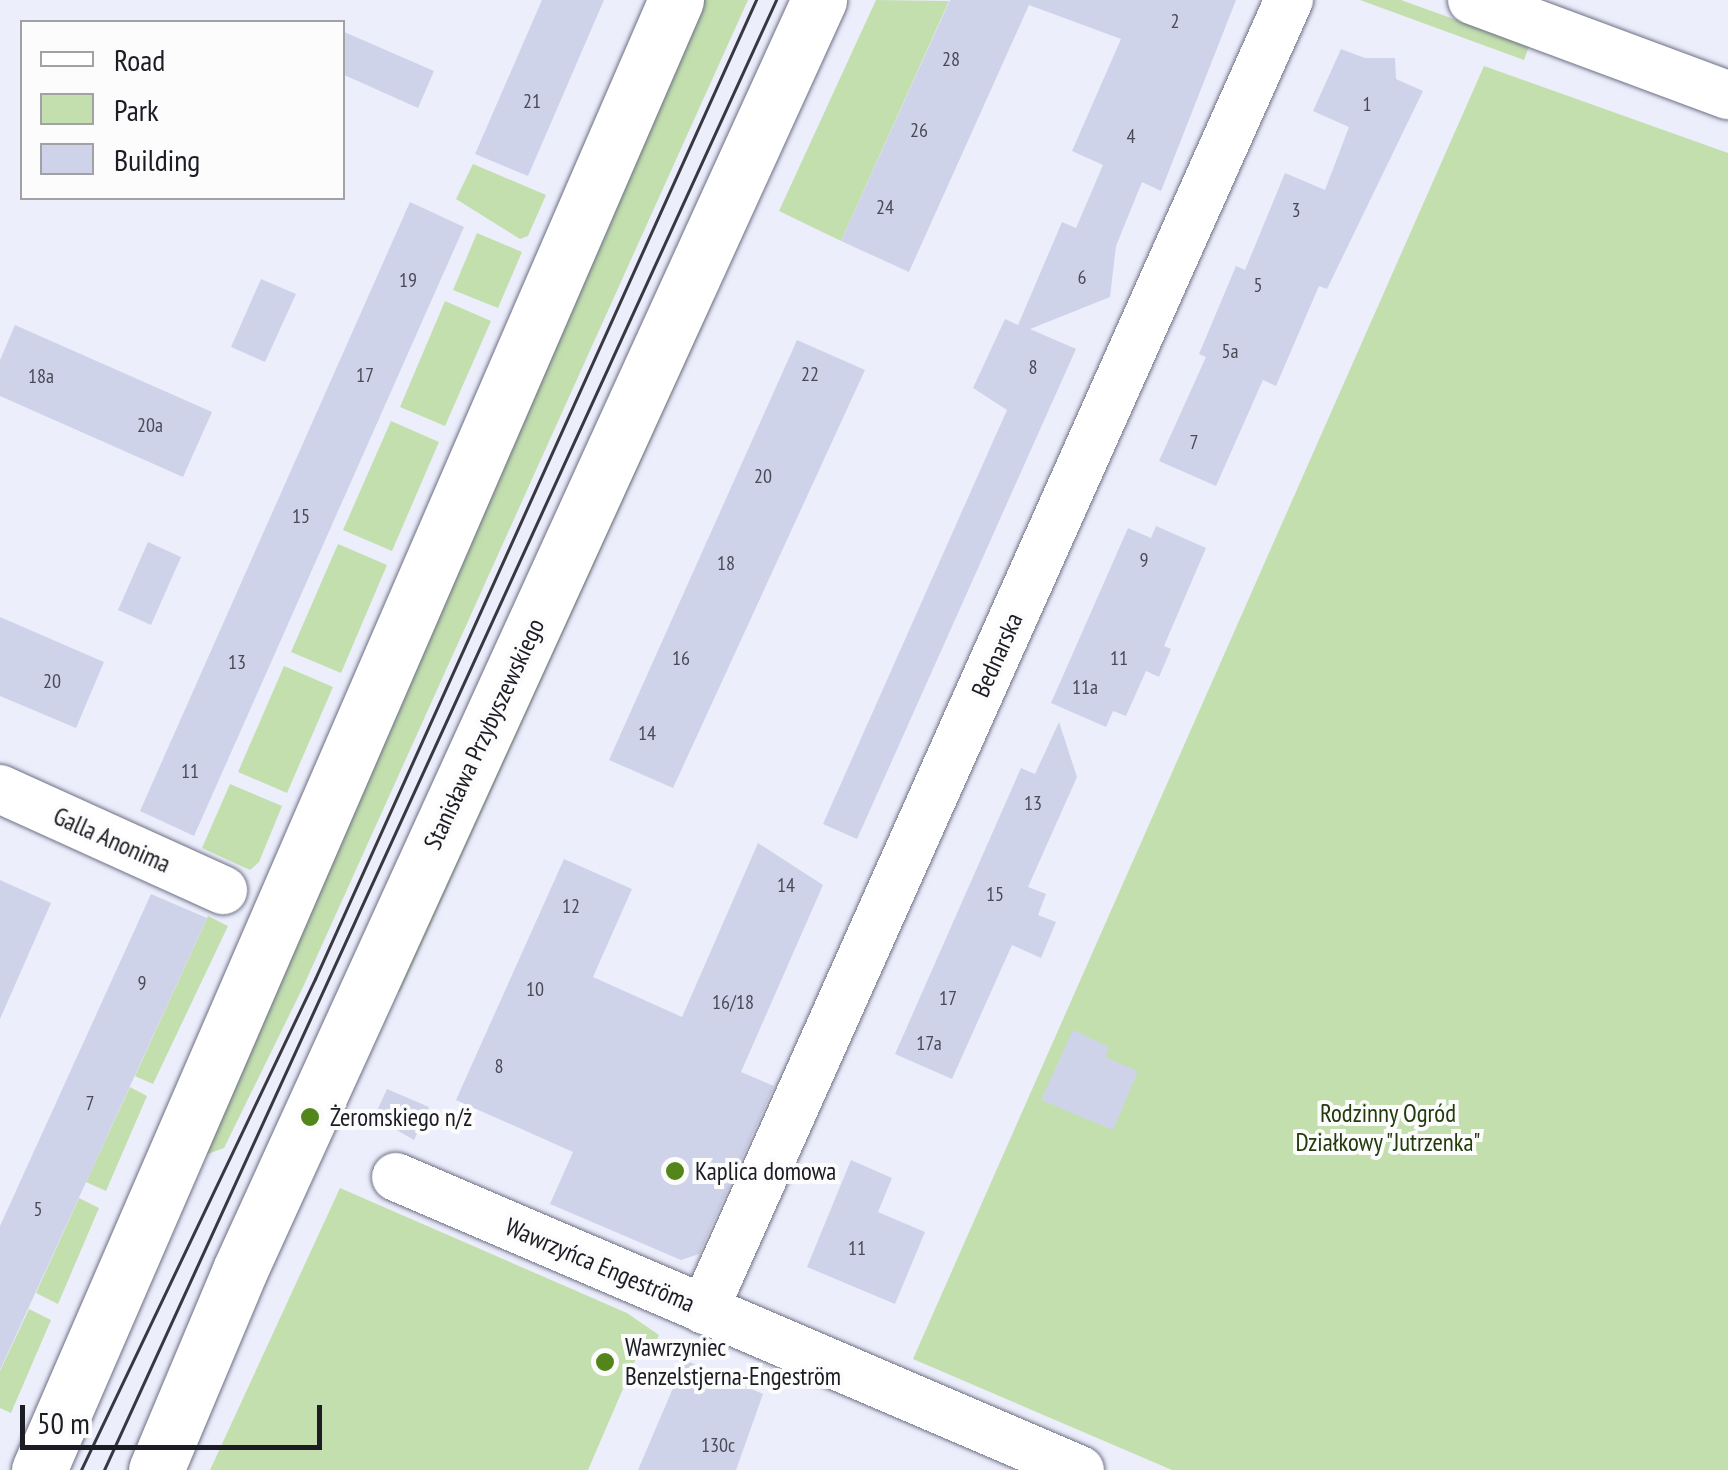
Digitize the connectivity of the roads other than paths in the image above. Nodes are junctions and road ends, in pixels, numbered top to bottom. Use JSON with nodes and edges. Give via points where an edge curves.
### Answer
{"nodes":[{"id":1,"x":676,"y":0,"type":"edge"},
{"id":2,"x":819,"y":0,"type":"edge"},
{"id":3,"x":1289,"y":0,"type":"edge"},
{"id":4,"x":1472,"y":0,"type":"edge"},
{"id":5,"x":1728,"y":94,"type":"edge"},
{"id":6,"x":0,"y":789,"type":"edge"},
{"id":7,"x":224,"y":890,"type":"dead end"},
{"id":8,"x":396,"y":1178,"type":"dead end"},
{"id":9,"x":704,"y":1310,"type":"junction"},
{"id":10,"x":38,"y":1470,"type":"edge"},
{"id":11,"x":156,"y":1470,"type":"edge"},
{"id":12,"x":1080,"y":1470,"type":"edge"}],
"edges":[{"from":1,"to":10,"type":"main road"},
{"from":2,"to":11,"type":"main road","name":"Stanisława Przybyszewskiego","via":[[278,1185]]},
{"from":3,"to":9,"type":"street","name":"Bednarska"},
{"from":4,"to":5,"type":"street"},
{"from":6,"to":7,"type":"street","name":"Galla Anonima"},
{"from":8,"to":9,"type":"street","name":"Wawrzyńca Engeströma"},
{"from":9,"to":12,"type":"street","name":"Wawrzyńca Engeströma"}]}
